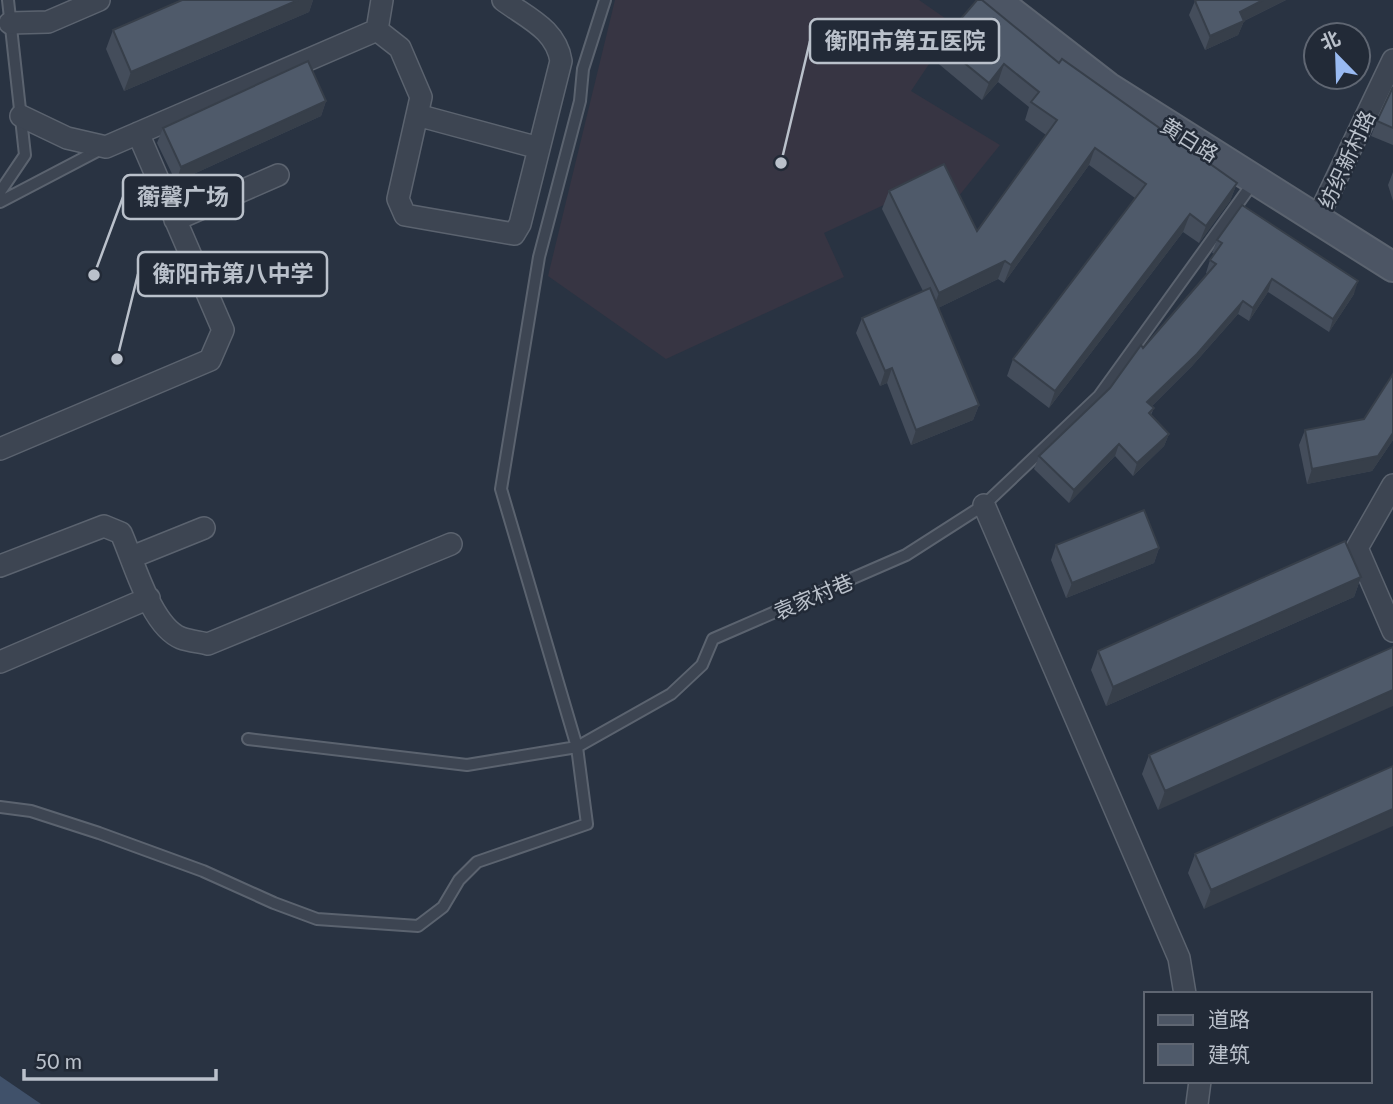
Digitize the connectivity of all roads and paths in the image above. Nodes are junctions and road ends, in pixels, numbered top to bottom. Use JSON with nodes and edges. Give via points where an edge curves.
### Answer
{"nodes":[{"id":1,"x":8,"y":0,"type":"edge"},
{"id":2,"x":99,"y":0,"type":"edge"},
{"id":3,"x":382,"y":0,"type":"edge"},
{"id":4,"x":503,"y":0,"type":"edge"},
{"id":5,"x":605,"y":0,"type":"edge"},
{"id":6,"x":996,"y":0,"type":"edge"},
{"id":7,"x":10,"y":23,"type":"junction"},
{"id":8,"x":377,"y":30,"type":"junction"},
{"id":9,"x":1393,"y":60,"type":"edge"},
{"id":10,"x":21,"y":116,"type":"junction"},
{"id":11,"x":417,"y":116,"type":"junction"},
{"id":12,"x":138,"y":133,"type":"junction"},
{"id":13,"x":106,"y":147,"type":"junction"},
{"id":14,"x":539,"y":148,"type":"junction"},
{"id":15,"x":278,"y":175,"type":"dead end"},
{"id":16,"x":1255,"y":180,"type":"junction"},
{"id":17,"x":0,"y":192,"type":"edge"},
{"id":18,"x":0,"y":202,"type":"edge"},
{"id":19,"x":1317,"y":219,"type":"junction"},
{"id":20,"x":175,"y":220,"type":"junction"},
{"id":21,"x":1393,"y":267,"type":"edge"},
{"id":22,"x":0,"y":449,"type":"edge"},
{"id":23,"x":1393,"y":485,"type":"edge"},
{"id":24,"x":984,"y":505,"type":"junction"},
{"id":25,"x":204,"y":528,"type":"dead end"},
{"id":26,"x":451,"y":544,"type":"dead end"},
{"id":27,"x":132,"y":557,"type":"junction"},
{"id":28,"x":0,"y":566,"type":"edge"},
{"id":29,"x":149,"y":598,"type":"junction"},
{"id":30,"x":1393,"y":631,"type":"edge"},
{"id":31,"x":0,"y":662,"type":"edge"},
{"id":32,"x":248,"y":739,"type":"dead end"},
{"id":33,"x":577,"y":747,"type":"junction"},
{"id":34,"x":0,"y":807,"type":"edge"},
{"id":35,"x":1185,"y":992,"type":"edge"},
{"id":36,"x":1200,"y":1083,"type":"edge"},
{"id":37,"x":1197,"y":1104,"type":"edge"}],
"edges":[{"from":1,"to":7,"type":"lane"},
{"from":2,"to":7,"type":"street","via":[[48,22]]},
{"from":3,"to":8,"type":"street"},
{"from":4,"to":14,"type":"street","via":[[551,34],[559,47],[561,61]]},
{"from":5,"to":33,"type":"lane","via":[[583,69],[580,101],[539,257],[501,489]]},
{"from":6,"to":16,"type":"main road","name":"黄白路","via":[[1108,87]]},
{"from":7,"to":10,"type":"lane"},
{"from":8,"to":11,"type":"street","via":[[400,48],[421,97]]},
{"from":8,"to":12,"type":"street"},
{"from":9,"to":19,"type":"street","name":"纺织新村路"},
{"from":10,"to":13,"type":"street","via":[[67,138]]},
{"from":10,"to":17,"type":"lane","via":[[25,155]]},
{"from":11,"to":14,"type":"street"},
{"from":11,"to":14,"type":"street","via":[[398,199],[405,215],[514,234]]},
{"from":12,"to":13,"type":"street"},
{"from":12,"to":20,"type":"street"},
{"from":13,"to":18,"type":"lane"},
{"from":15,"to":20,"type":"street"},
{"from":16,"to":19,"type":"main road","name":"黄白路"},
{"from":16,"to":24,"type":"lane","name":"袁家村巷","via":[[1099,396]]},
{"from":19,"to":21,"type":"main road","name":"黄白路"},
{"from":20,"to":22,"type":"street","via":[[223,330],[210,360]]},
{"from":23,"to":30,"type":"street","via":[[1357,548]]},
{"from":24,"to":33,"type":"lane","name":"袁家村巷","via":[[906,555],[713,639],[702,665],[671,694]]},
{"from":24,"to":35,"type":"street","via":[[1179,958]]},
{"from":25,"to":27,"type":"street"},
{"from":26,"to":29,"type":"street","via":[[208,644],[180,638],[163,625]]},
{"from":27,"to":28,"type":"street","via":[[121,533],[104,526]]},
{"from":27,"to":29,"type":"street"},
{"from":29,"to":31,"type":"street"},
{"from":32,"to":33,"type":"lane","name":"袁家村巷","via":[[467,765]]},
{"from":33,"to":34,"type":"lane","via":[[587,824],[477,862],[458,880],[443,907],[418,926],[317,919],[99,833],[31,811]]},
{"from":36,"to":37,"type":"street"}]}
